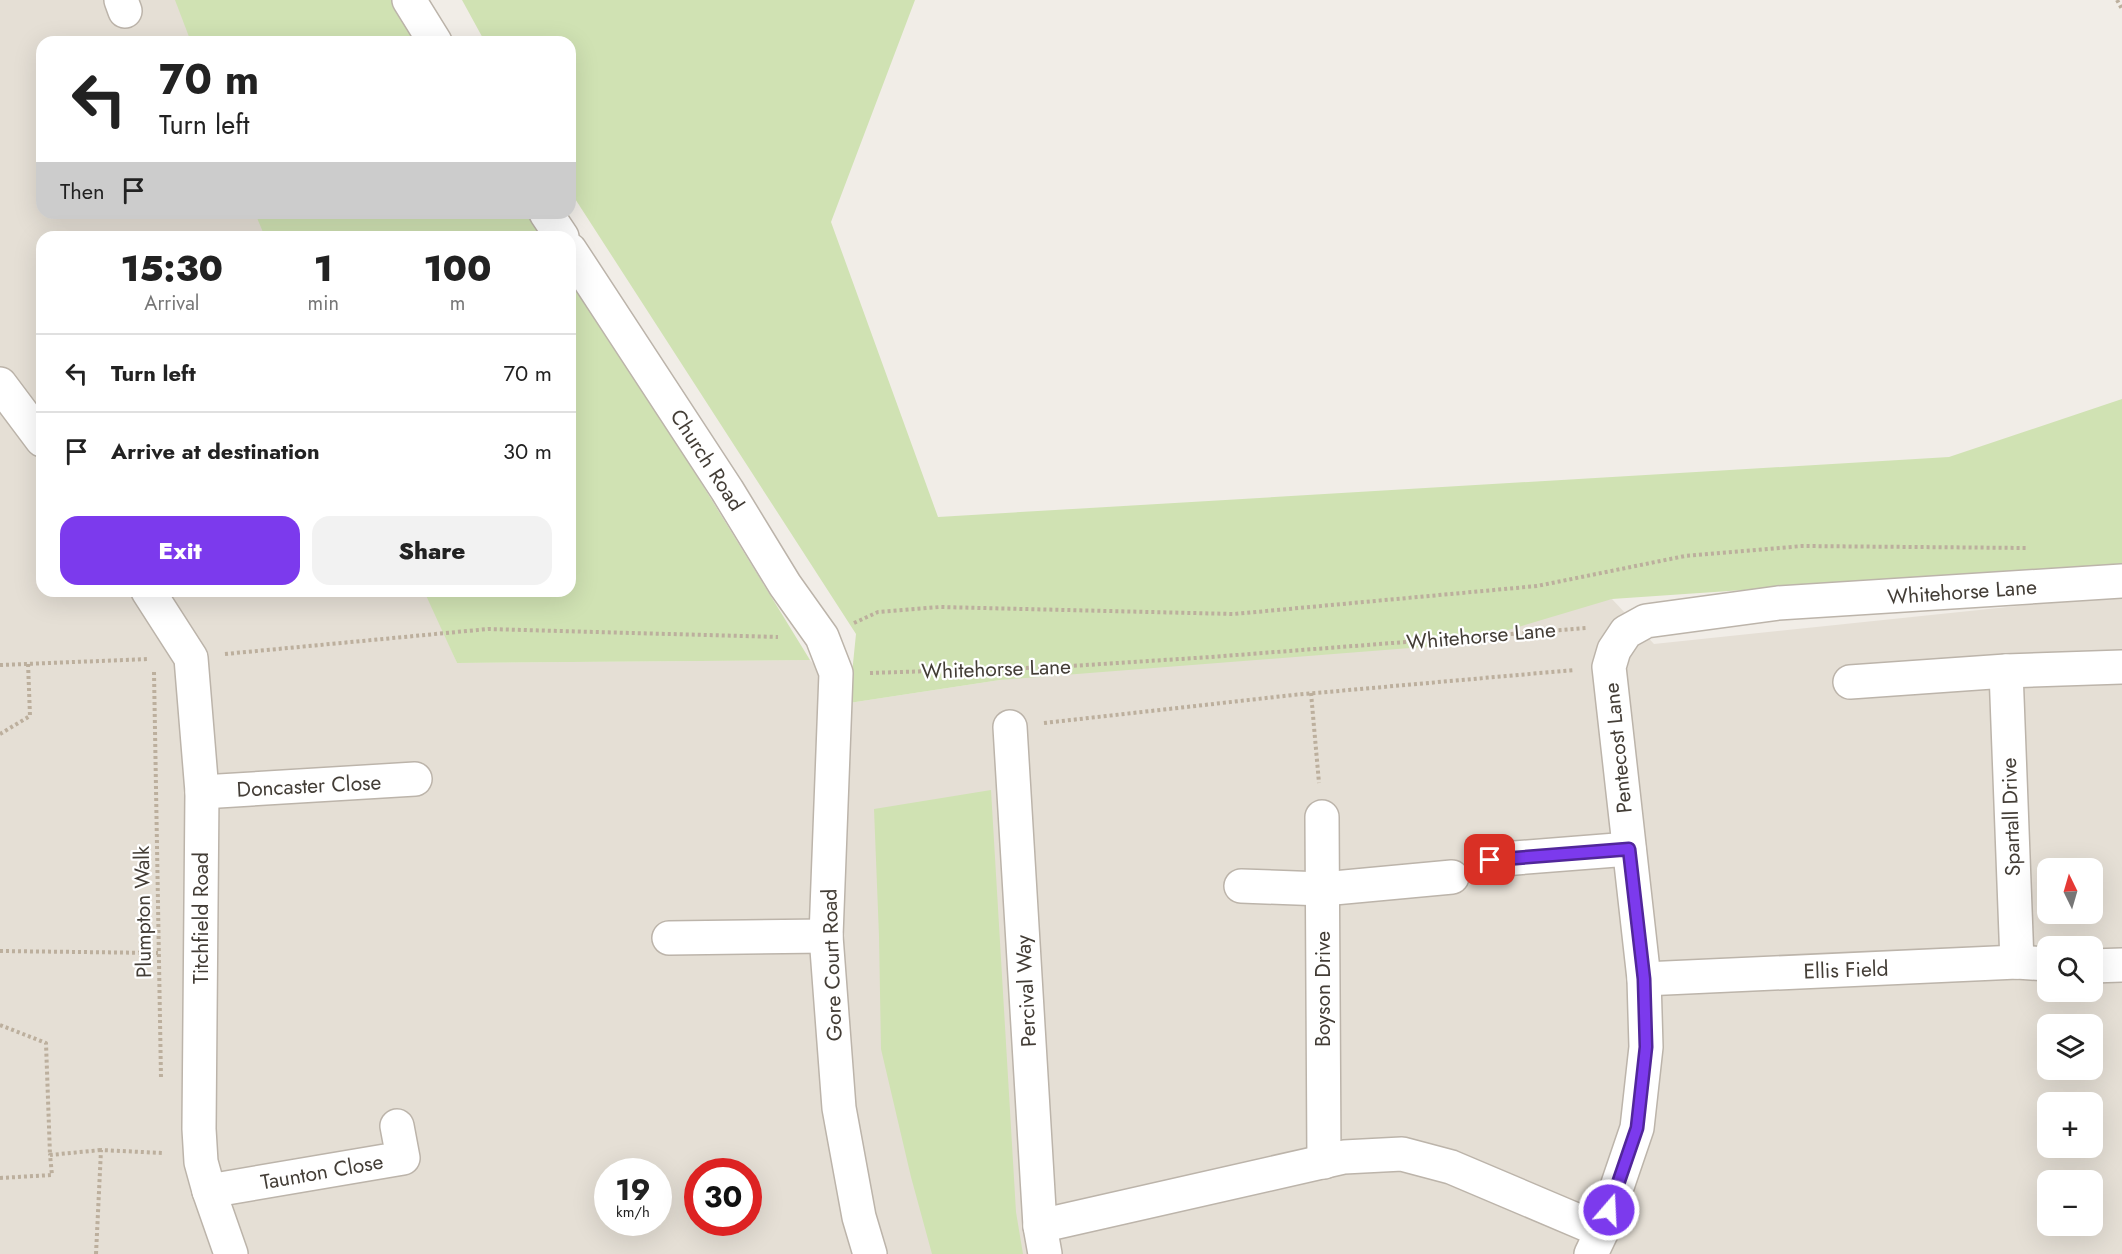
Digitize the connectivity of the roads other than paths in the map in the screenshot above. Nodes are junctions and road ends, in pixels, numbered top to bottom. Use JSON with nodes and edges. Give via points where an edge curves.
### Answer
{"nodes":[{"id":1,"x":409,"y":0,"type":"edge"},
{"id":2,"x":431,"y":36,"type":"edge"},
{"id":3,"x":576,"y":259,"type":"edge"},
{"id":4,"x":0,"y":384,"type":"edge"},
{"id":5,"x":36,"y":432,"type":"edge"},
{"id":6,"x":2122,"y":581,"type":"edge"},
{"id":7,"x":152,"y":597,"type":"edge"},
{"id":8,"x":1626,"y":632,"type":"joint"},
{"id":9,"x":2122,"y":667,"type":"edge"},
{"id":10,"x":2006,"y":671,"type":"junction"},
{"id":11,"x":836,"y":674,"type":"joint"},
{"id":12,"x":1850,"y":682,"type":"dead end"},
{"id":13,"x":1010,"y":727,"type":"road end"},
{"id":14,"x":415,"y":779,"type":"dead end"},
{"id":15,"x":202,"y":792,"type":"junction"},
{"id":16,"x":1322,"y":817,"type":"road end"},
{"id":17,"x":1629,"y":849,"type":"junction"},
{"id":18,"x":1490,"y":860,"type":"dead end"},
{"id":19,"x":1452,"y":877,"type":"dead end"},
{"id":20,"x":1241,"y":886,"type":"dead end"},
{"id":21,"x":1323,"y":889,"type":"junction"},
{"id":22,"x":826,"y":936,"type":"junction"},
{"id":23,"x":669,"y":938,"type":"dead end"},
{"id":24,"x":2032,"y":963,"type":"edge"},
{"id":25,"x":2122,"y":965,"type":"edge"},
{"id":26,"x":2103,"y":966,"type":"edge"},
{"id":27,"x":1644,"y":979,"type":"junction"},
{"id":28,"x":397,"y":1126,"type":"dead end"},
{"id":29,"x":1324,"y":1162,"type":"junction"},
{"id":30,"x":209,"y":1191,"type":"junction"},
{"id":31,"x":1043,"y":1240,"type":"edge"},
{"id":32,"x":1597,"y":1242,"type":"edge"},
{"id":33,"x":231,"y":1254,"type":"edge"},
{"id":34,"x":870,"y":1254,"type":"edge"}],
"edges":[{"from":1,"to":2,"type":"street"},
{"from":3,"to":11,"type":"street","name":"Church Road","via":[[822,637]]},
{"from":4,"to":5,"type":"street"},
{"from":6,"to":8,"type":"street","name":"Whitehorse Lane","via":[[1778,603],[1646,621]]},
{"from":7,"to":15,"type":"street","name":"Titchfield Road","via":[[191,658]]},
{"from":8,"to":17,"type":"street","name":"Pentecost Lane","via":[[1609,667]]},
{"from":9,"to":10,"type":"street"},
{"from":10,"to":12,"type":"street"},
{"from":10,"to":24,"type":"street","name":"Spartall Drive"},
{"from":11,"to":22,"type":"street","name":"Gore Court Road"},
{"from":13,"to":31,"type":"street","name":"Percival Way"},
{"from":14,"to":15,"type":"street","name":"Doncaster Close"},
{"from":15,"to":30,"type":"street","name":"Titchfield Road","via":[[200,1129],[201,1162]]},
{"from":16,"to":21,"type":"street","name":"Boyson Drive"},
{"from":17,"to":18,"type":"street"},
{"from":17,"to":27,"type":"street","name":"Pentecost Lane"},
{"from":19,"to":21,"type":"street"},
{"from":20,"to":21,"type":"street"},
{"from":21,"to":29,"type":"street","name":"Boyson Drive"},
{"from":22,"to":23,"type":"street"},
{"from":22,"to":34,"type":"street","name":"Gore Court Road","via":[[839,1108],[859,1217]]},
{"from":24,"to":27,"type":"street","name":"Ellis Field"},
{"from":25,"to":26,"type":"street"},
{"from":27,"to":32,"type":"street","name":"Pentecost Lane","via":[[1646,1047],[1637,1128]]},
{"from":28,"to":30,"type":"street","name":"Taunton Close","via":[[403,1158]]},
{"from":29,"to":31,"type":"street"},
{"from":29,"to":32,"type":"street","via":[[1402,1154],[1451,1167]]},
{"from":30,"to":33,"type":"street","name":"Titchfield Road"}]}
